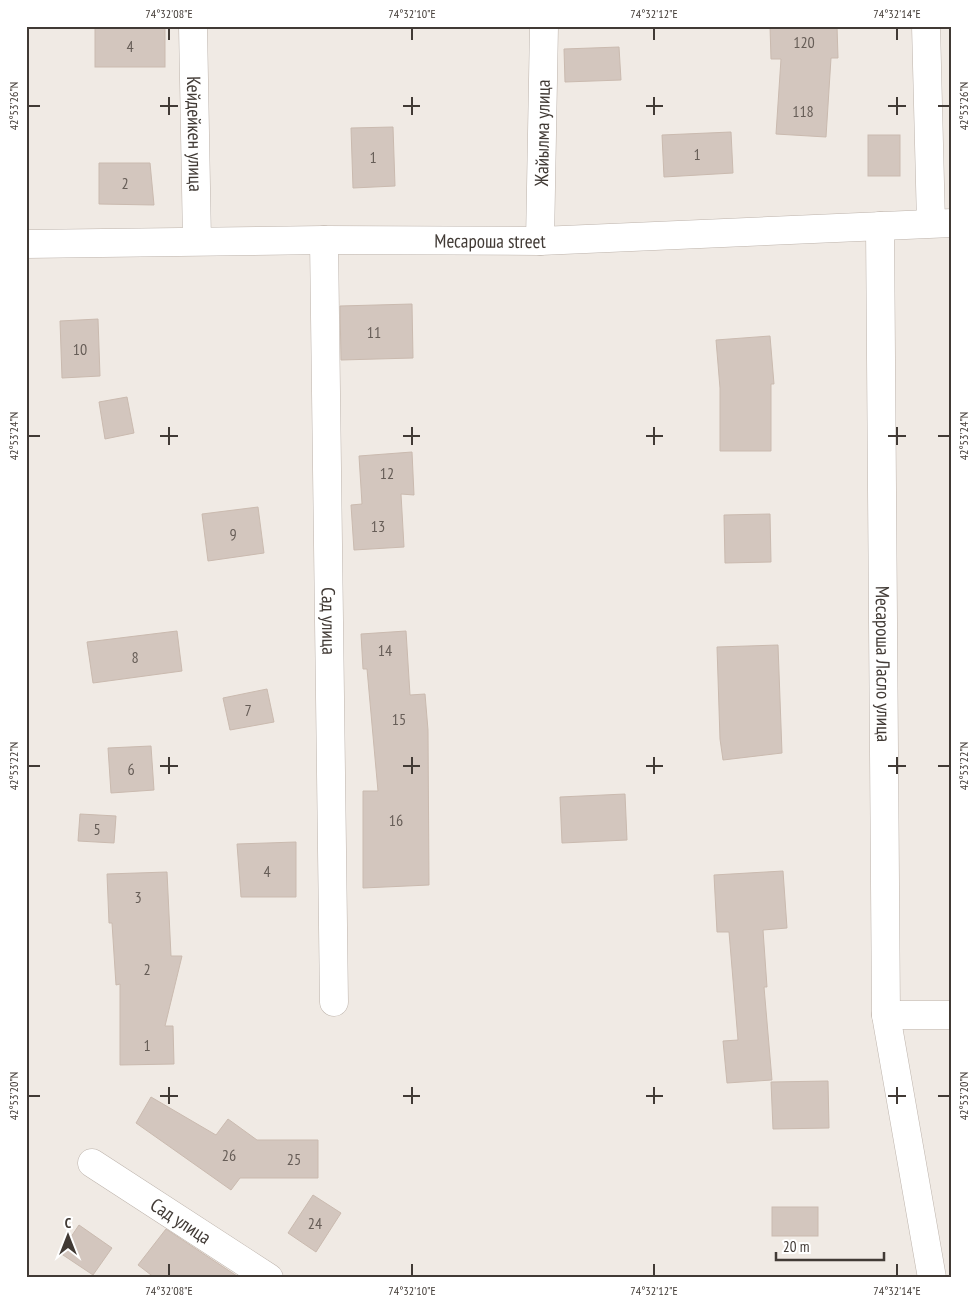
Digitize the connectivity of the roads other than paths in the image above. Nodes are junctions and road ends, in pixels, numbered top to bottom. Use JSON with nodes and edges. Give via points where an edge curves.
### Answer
{"nodes":[{"id":1,"x":193,"y":26,"type":"edge"},
{"id":2,"x":544,"y":26,"type":"edge"},
{"id":3,"x":926,"y":26,"type":"edge"},
{"id":4,"x":941,"y":223,"type":"edge"},
{"id":5,"x":880,"y":226,"type":"junction"},
{"id":6,"x":324,"y":240,"type":"junction"},
{"id":7,"x":197,"y":241,"type":"junction"},
{"id":8,"x":540,"y":241,"type":"junction"},
{"id":9,"x":26,"y":244,"type":"edge"},
{"id":10,"x":334,"y":1002,"type":"dead end"},
{"id":11,"x":886,"y":1015,"type":"junction"},
{"id":12,"x":952,"y":1015,"type":"edge"},
{"id":13,"x":92,"y":1163,"type":"dead end"},
{"id":14,"x":269,"y":1278,"type":"edge"},
{"id":15,"x":932,"y":1278,"type":"edge"}],
"edges":[{"from":1,"to":7,"type":"street","name":"Кейдейкен улица"},
{"from":2,"to":8,"type":"street","name":"Жайылма улица"},
{"from":3,"to":4,"type":"street"},
{"from":4,"to":5,"type":"street","name":"Месароша street"},
{"from":5,"to":8,"type":"street","name":"Месароша street"},
{"from":5,"to":11,"type":"street","name":"Месароша Ласло улица"},
{"from":6,"to":7,"type":"street","name":"Месароша street"},
{"from":6,"to":8,"type":"street","name":"Месароша street"},
{"from":6,"to":10,"type":"street","name":"Сад улица"},
{"from":7,"to":9,"type":"street","name":"Месароша street"},
{"from":11,"to":12,"type":"street"},
{"from":11,"to":15,"type":"street","name":"Месароша Ласло улица"},
{"from":13,"to":14,"type":"street","name":"Сад улица"}]}
